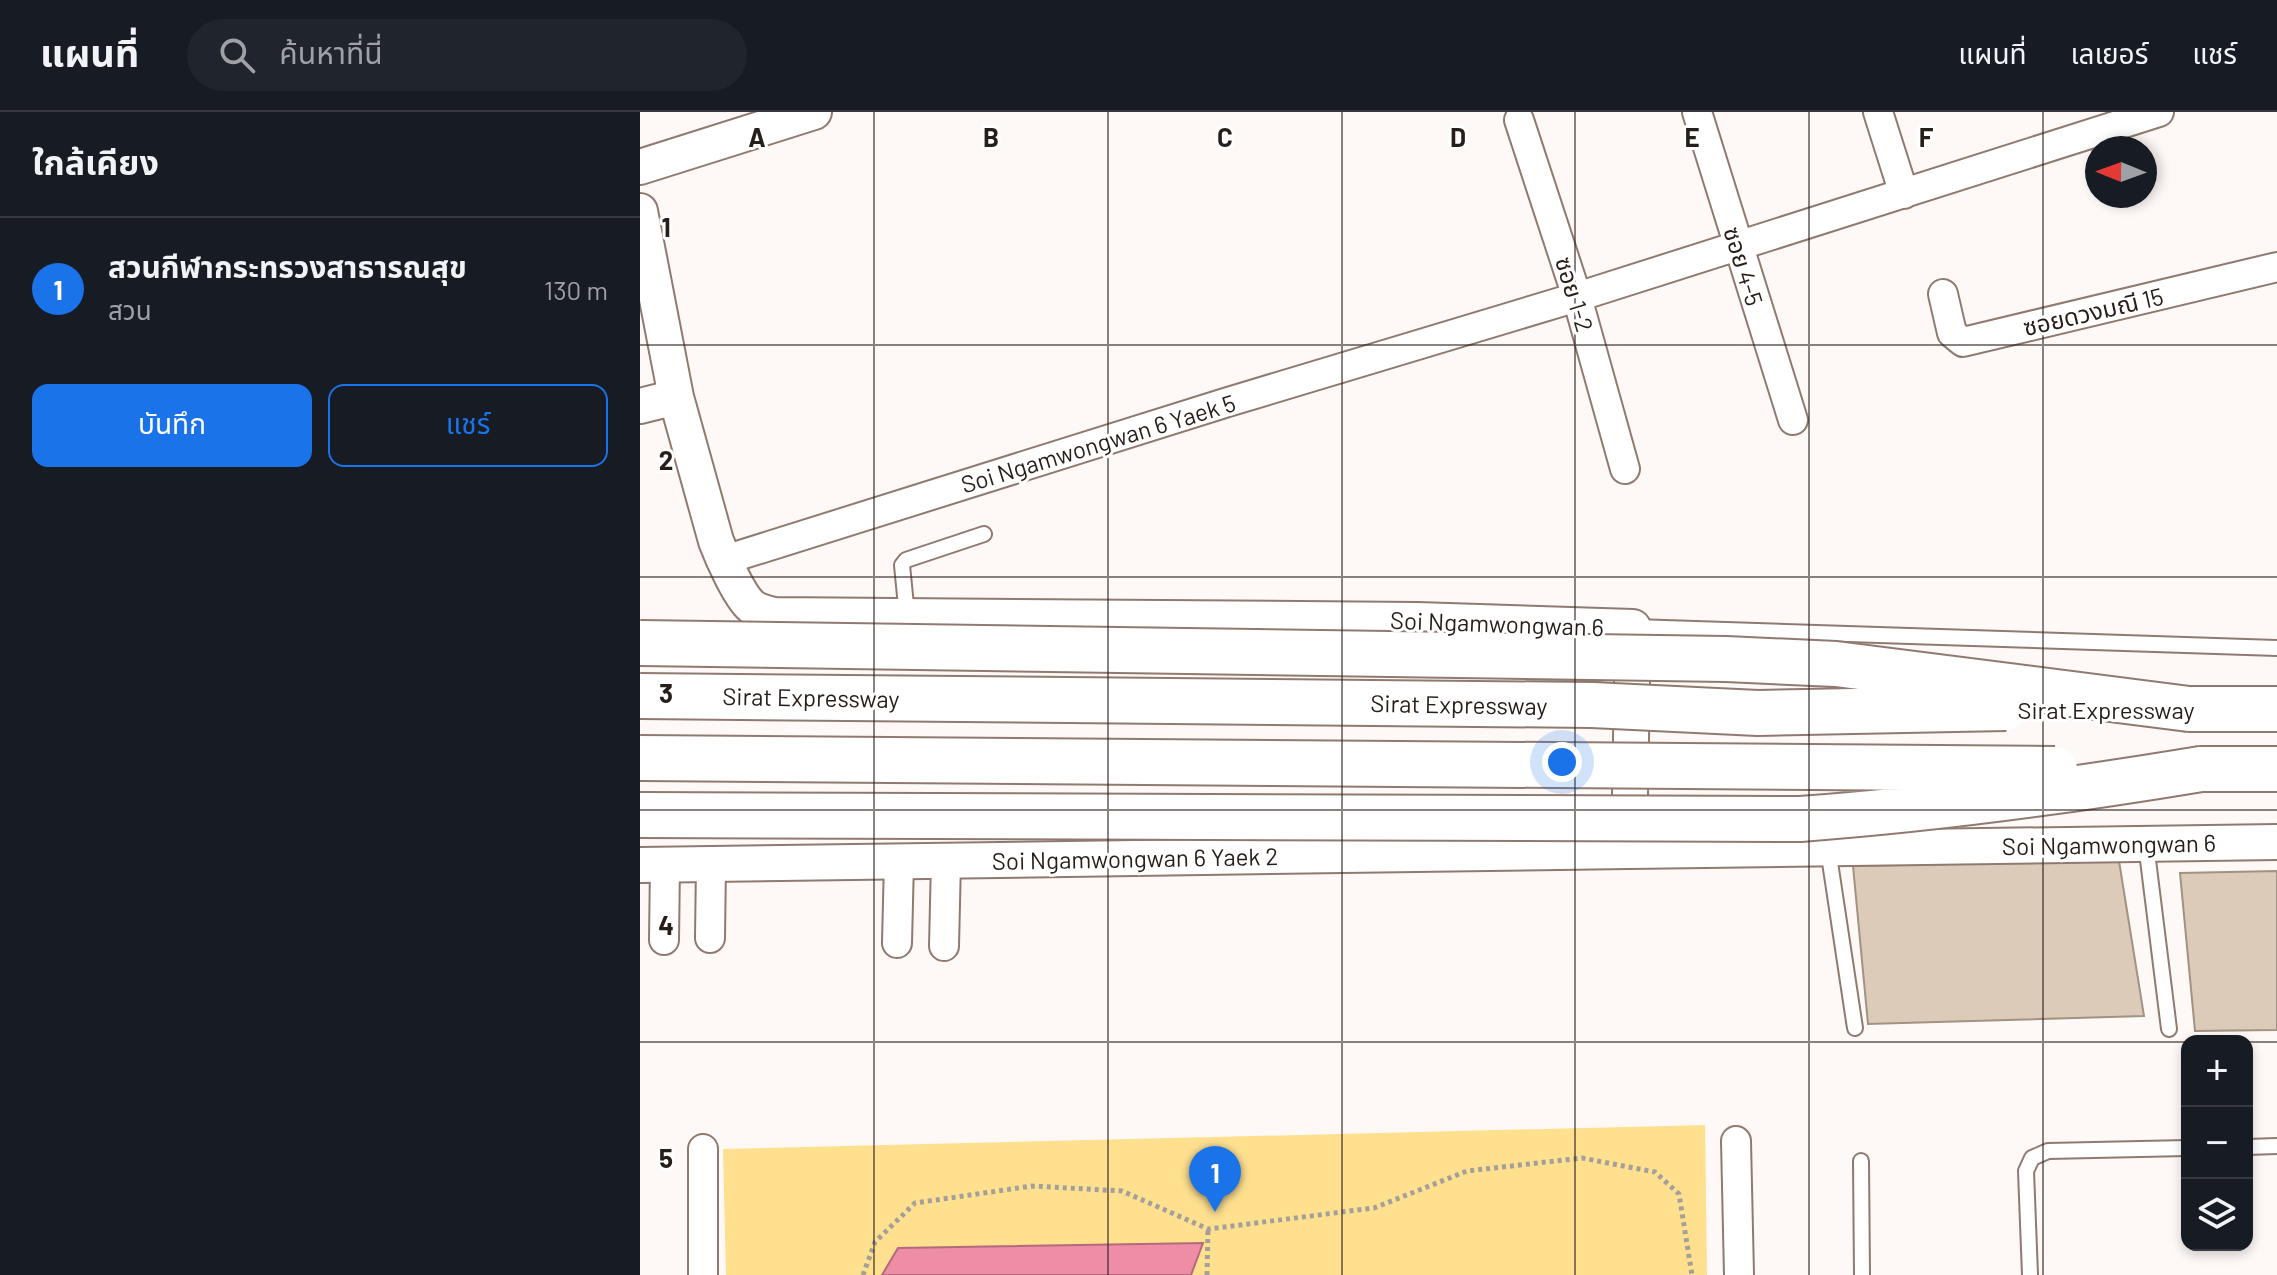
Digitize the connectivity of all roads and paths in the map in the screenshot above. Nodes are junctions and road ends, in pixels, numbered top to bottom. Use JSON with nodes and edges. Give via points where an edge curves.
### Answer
{"nodes":[{"id":1,"x":814,"y":112,"type":"edge"},
{"id":2,"x":1697,"y":112,"type":"edge"},
{"id":3,"x":1878,"y":112,"type":"edge"},
{"id":4,"x":2145,"y":114,"type":"edge"},
{"id":5,"x":1519,"y":120,"type":"dead end"},
{"id":6,"x":640,"y":167,"type":"edge"},
{"id":7,"x":1904,"y":194,"type":"junction"},
{"id":8,"x":640,"y":211,"type":"edge"},
{"id":9,"x":1738,"y":246,"type":"junction"},
{"id":10,"x":2277,"y":267,"type":"edge"},
{"id":11,"x":1943,"y":294,"type":"dead end"},
{"id":12,"x":1577,"y":297,"type":"junction"},
{"id":13,"x":676,"y":397,"type":"junction"},
{"id":14,"x":640,"y":406,"type":"edge"},
{"id":15,"x":1793,"y":420,"type":"dead end"},
{"id":16,"x":1625,"y":469,"type":"dead end"},
{"id":17,"x":984,"y":534,"type":"dead end"},
{"id":18,"x":722,"y":558,"type":"junction"},
{"id":19,"x":907,"y":617,"type":"junction"},
{"id":20,"x":1633,"y":627,"type":"junction"},
{"id":21,"x":640,"y":643,"type":"edge"},
{"id":22,"x":2277,"y":648,"type":"edge"},
{"id":23,"x":640,"y":696,"type":"edge"},
{"id":24,"x":2189,"y":709,"type":"junction"},
{"id":25,"x":2277,"y":709,"type":"edge"},
{"id":26,"x":640,"y":758,"type":"edge"},
{"id":27,"x":2201,"y":769,"type":"junction"},
{"id":28,"x":2277,"y":769,"type":"edge"},
{"id":29,"x":640,"y":815,"type":"edge"},
{"id":30,"x":2277,"y":842,"type":"edge"},
{"id":31,"x":2146,"y":844,"type":"junction"},
{"id":32,"x":1828,"y":848,"type":"junction"},
{"id":33,"x":1629,"y":851,"type":"junction"},
{"id":34,"x":899,"y":861,"type":"junction"},
{"id":35,"x":946,"y":861,"type":"junction"},
{"id":36,"x":711,"y":864,"type":"junction"},
{"id":37,"x":652,"y":865,"type":"edge"},
{"id":38,"x":710,"y":938,"type":"dead end"},
{"id":39,"x":664,"y":940,"type":"dead end"},
{"id":40,"x":897,"y":943,"type":"dead end"},
{"id":41,"x":944,"y":946,"type":"dead end"},
{"id":42,"x":1855,"y":1028,"type":"dead end"},
{"id":43,"x":2169,"y":1029,"type":"dead end"},
{"id":44,"x":1736,"y":1141,"type":"dead end"},
{"id":45,"x":2277,"y":1146,"type":"edge"},
{"id":46,"x":2253,"y":1147,"type":"edge"},
{"id":47,"x":2181,"y":1148,"type":"edge"},
{"id":48,"x":703,"y":1149,"type":"dead end"},
{"id":49,"x":1861,"y":1161,"type":"dead end"},
{"id":50,"x":1208,"y":1229,"type":"junction"},
{"id":51,"x":703,"y":1275,"type":"edge"},
{"id":52,"x":863,"y":1275,"type":"edge"},
{"id":53,"x":1207,"y":1275,"type":"edge"},
{"id":54,"x":1692,"y":1275,"type":"edge"},
{"id":55,"x":1739,"y":1275,"type":"edge"},
{"id":56,"x":1862,"y":1275,"type":"edge"},
{"id":57,"x":2030,"y":1275,"type":"edge"}],
"edges":[{"from":1,"to":6,"type":"street"},
{"from":2,"to":9,"type":"street","name":"ซอย 4-5"},
{"from":3,"to":7,"type":"street"},
{"from":4,"to":7,"type":"street","name":"Soi Ngamwongwan 6 Yaek 5"},
{"from":5,"to":12,"type":"street","name":"ซอย 1-2"},
{"from":7,"to":9,"type":"street","name":"Soi Ngamwongwan 6 Yaek 5"},
{"from":8,"to":13,"type":"street","name":"Soi Ngamwongwan 6"},
{"from":9,"to":12,"type":"street","name":"Soi Ngamwongwan 6 Yaek 5"},
{"from":9,"to":15,"type":"street","name":"ซอย 4-5"},
{"from":10,"to":11,"type":"street","name":"ซอยดวงมณี 15","via":[[1963,342],[1952,333]]},
{"from":12,"to":16,"type":"street","name":"ซอย 1-2"},
{"from":12,"to":18,"type":"street","name":"Soi Ngamwongwan 6 Yaek 5"},
{"from":13,"to":14,"type":"street"},
{"from":13,"to":18,"type":"street","name":"Soi Ngamwongwan 6"},
{"from":17,"to":19,"type":"lane","via":[[906,560],[902,565]]},
{"from":18,"to":19,"type":"street","name":"Soi Ngamwongwan 6","via":[[750,605],[761,612]]},
{"from":19,"to":20,"type":"street","name":"Soi Ngamwongwan 6","via":[[1417,620]]},
{"from":20,"to":22,"type":"lane"},
{"from":20,"to":33,"type":"street","name":"Soi Ngamwongwan 6"},
{"from":21,"to":24,"type":"highway","bridge":true,"via":[[1726,659],[1836,664]]},
{"from":23,"to":24,"type":"highway","name":"Sirat Expressway","bridge":true,"via":[[1592,705],[1758,713]]},
{"from":24,"to":25,"type":"highway","name":"Sirat Expressway"},
{"from":26,"to":27,"type":"highway","bridge":true},
{"from":27,"to":28,"type":"highway"},
{"from":27,"to":29,"type":"highway","bridge":true,"via":[[2049,794],[1800,819]]},
{"from":30,"to":31,"type":"street","name":"Soi Ngamwongwan 6"},
{"from":31,"to":32,"type":"street","name":"Soi Ngamwongwan 6"},
{"from":31,"to":43,"type":"lane"},
{"from":32,"to":33,"type":"street","name":"Soi Ngamwongwan 6"},
{"from":32,"to":42,"type":"lane"},
{"from":33,"to":35,"type":"street","name":"Soi Ngamwongwan 6 Yaek 2"},
{"from":34,"to":35,"type":"street","name":"Soi Ngamwongwan 6 Yaek 2"},
{"from":34,"to":36,"type":"street","name":"Soi Ngamwongwan 6 Yaek 2"},
{"from":34,"to":40,"type":"street"},
{"from":35,"to":41,"type":"street"},
{"from":36,"to":37,"type":"street","name":"Soi Ngamwongwan 6 Yaek 2"},
{"from":36,"to":38,"type":"street"},
{"from":37,"to":39,"type":"street"},
{"from":44,"to":55,"type":"street"},
{"from":45,"to":46,"type":"lane"},
{"from":47,"to":57,"type":"lane","via":[[2048,1151],[2032,1158],[2026,1171]]},
{"from":48,"to":51,"type":"street"},
{"from":49,"to":56,"type":"lane"},
{"from":50,"to":52,"type":"path","via":[[1122,1191],[1032,1186],[915,1203],[875,1242]]},
{"from":50,"to":53,"type":"path"},
{"from":50,"to":54,"type":"path","via":[[1374,1208],[1467,1171],[1582,1158],[1655,1172],[1679,1194]]}]}
